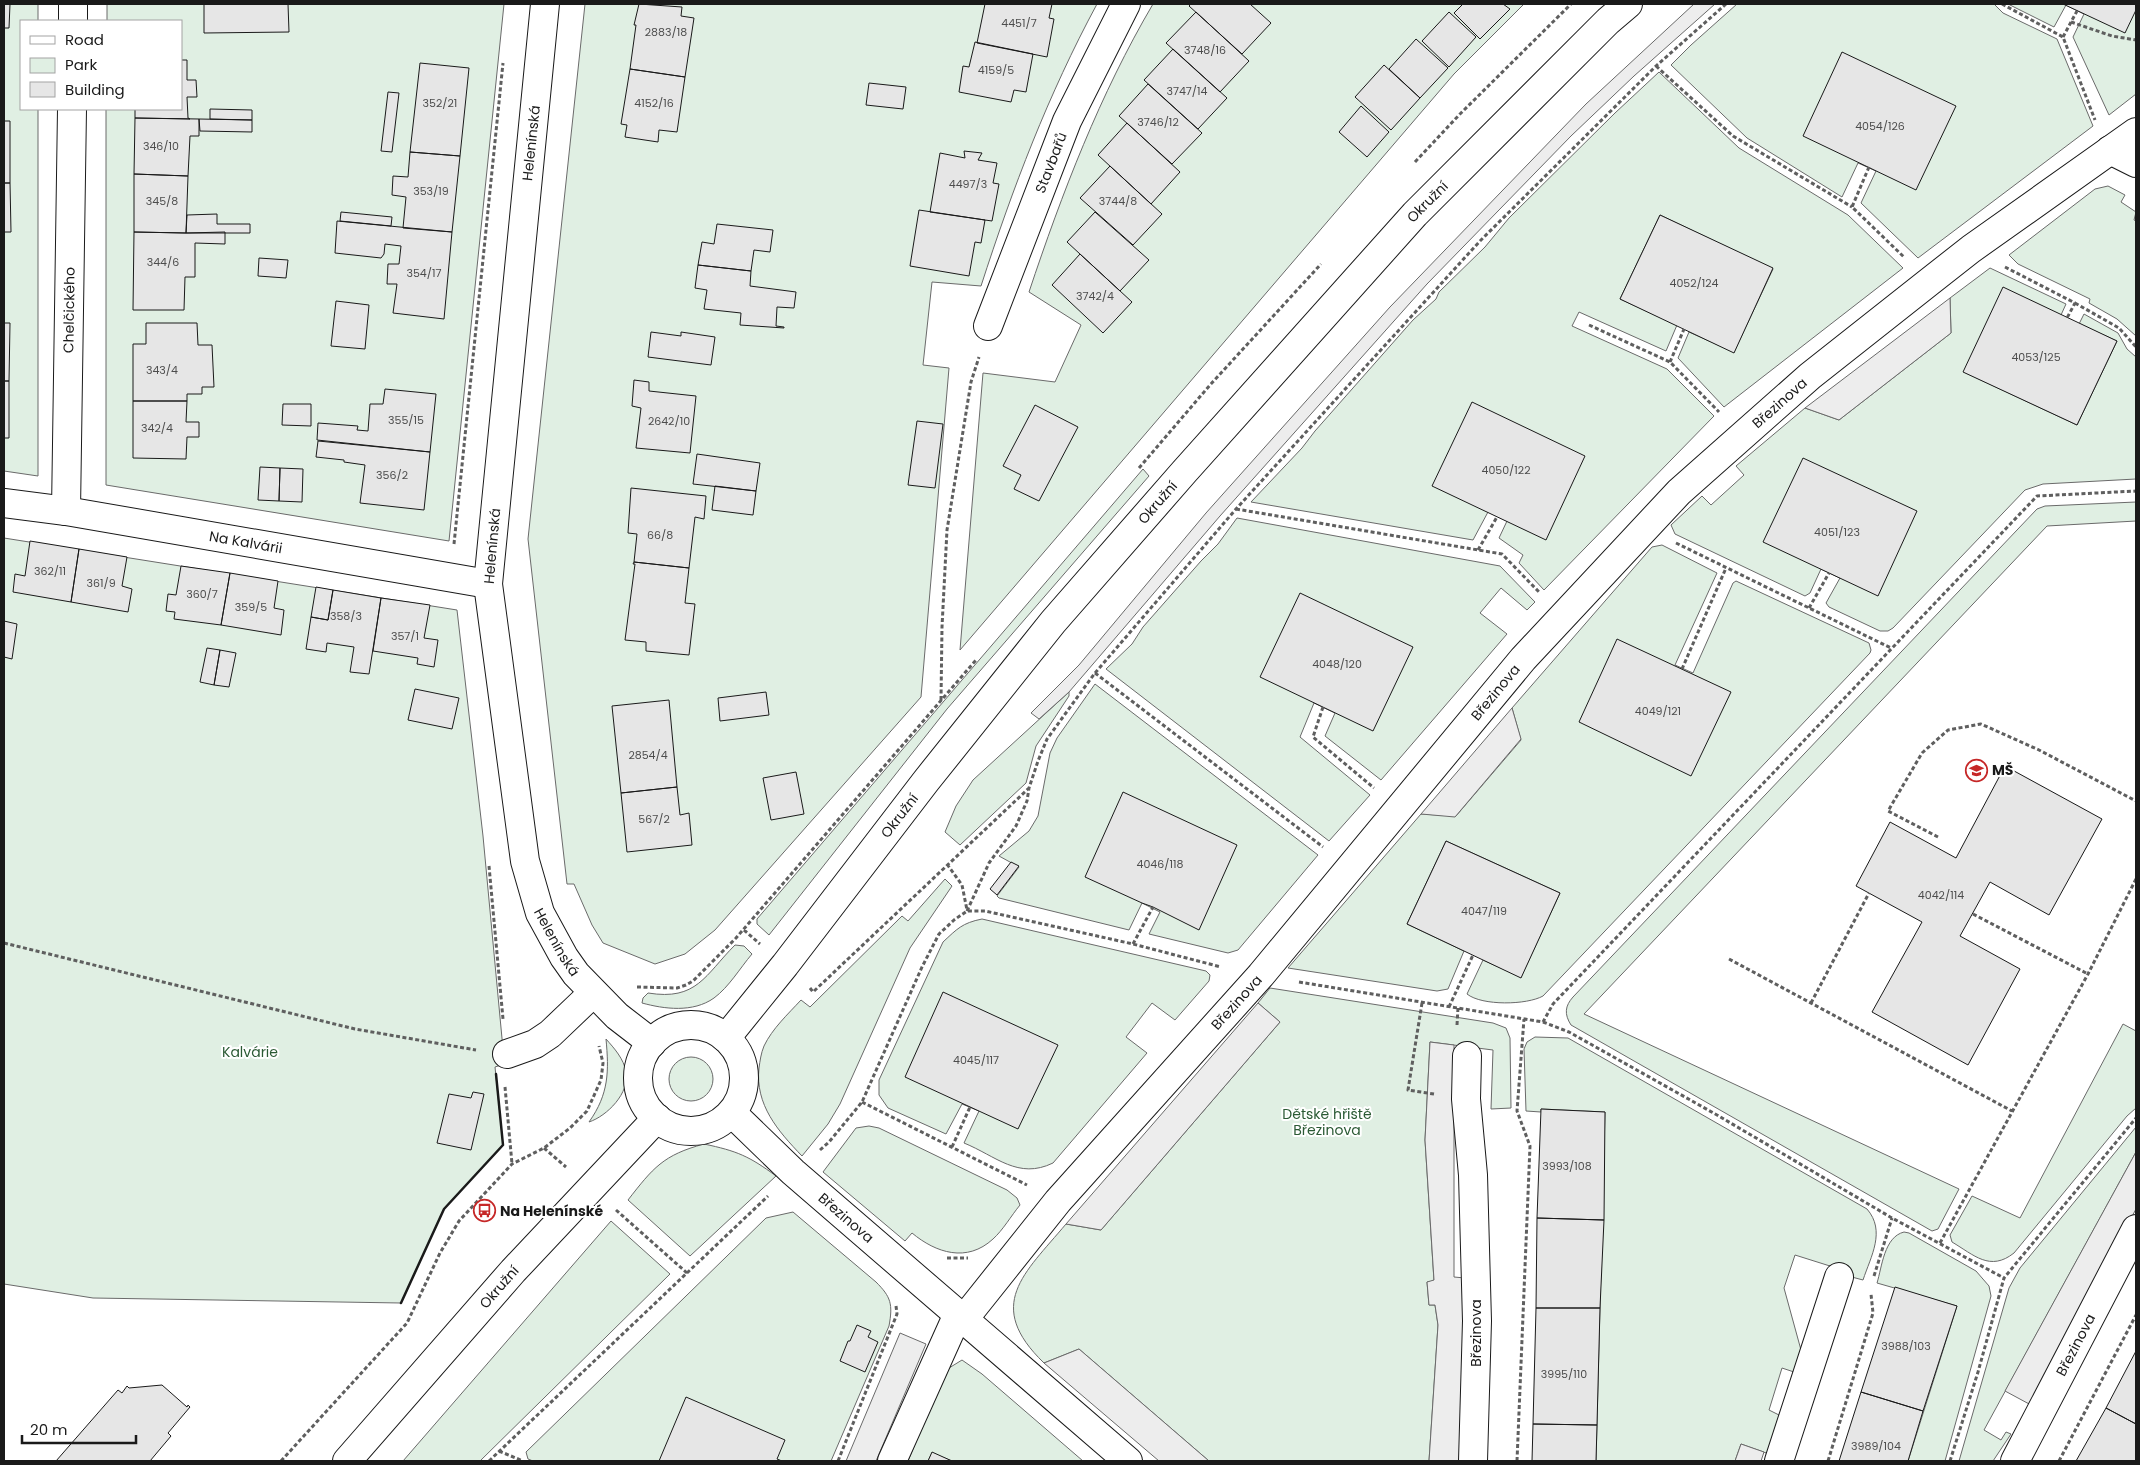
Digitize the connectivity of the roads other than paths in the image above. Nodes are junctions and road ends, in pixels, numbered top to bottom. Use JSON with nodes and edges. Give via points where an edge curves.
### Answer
{"nodes":[{"id":1,"x":73,"y":4,"type":"edge"},
{"id":2,"x":545,"y":4,"type":"edge"},
{"id":3,"x":1126,"y":4,"type":"edge"},
{"id":4,"x":1628,"y":4,"type":"edge"},
{"id":5,"x":73,"y":20,"type":"edge"},
{"id":6,"x":72,"y":110,"type":"edge"},
{"id":7,"x":2136,"y":132,"type":"edge"},
{"id":8,"x":2110,"y":150,"type":"junction"},
{"id":9,"x":2136,"y":163,"type":"edge"},
{"id":10,"x":988,"y":326,"type":"road end"},
{"id":11,"x":4,"y":504,"type":"edge"},
{"id":12,"x":66,"y":510,"type":"junction"},
{"id":13,"x":488,"y":584,"type":"junction"},
{"id":14,"x":593,"y":993,"type":"junction"},
{"id":15,"x":726,"y":1038,"type":"junction"},
{"id":16,"x":652,"y":1043,"type":"junction"},
{"id":17,"x":507,"y":1054,"type":"road end"},
{"id":18,"x":1466,"y":1056,"type":"dead end"},
{"id":19,"x":732,"y":1113,"type":"junction"},
{"id":20,"x":657,"y":1118,"type":"junction"},
{"id":21,"x":2136,"y":1229,"type":"edge"},
{"id":22,"x":1839,"y":1277,"type":"dead end"},
{"id":23,"x":961,"y":1317,"type":"junction"},
{"id":24,"x":347,"y":1461,"type":"edge"},
{"id":25,"x":892,"y":1461,"type":"edge"},
{"id":26,"x":1128,"y":1461,"type":"edge"},
{"id":27,"x":1473,"y":1461,"type":"edge"},
{"id":28,"x":1779,"y":1461,"type":"edge"},
{"id":29,"x":2015,"y":1461,"type":"edge"}],
"edges":[{"from":1,"to":5,"type":"street"},
{"from":2,"to":13,"type":"street","name":"Helenínská"},
{"from":3,"to":10,"type":"street","name":"Stavbařů","via":[[1067,121]]},
{"from":4,"to":15,"type":"street","name":"Okružní","via":[[1415,214],[1177,479],[1053,622]]},
{"from":6,"to":12,"type":"street","name":"Chelčického"},
{"from":7,"to":8,"type":"street","name":"Březinova"},
{"from":8,"to":9,"type":"street"},
{"from":8,"to":23,"type":"street","name":"Březinova","via":[[1971,249],[1810,376],[1679,492],[1523,659],[1261,975],[1058,1201]]},
{"from":11,"to":12,"type":"street","name":"Na Kalvárii"},
{"from":12,"to":13,"type":"street","name":"Na Kalvárii"},
{"from":13,"to":14,"type":"street","name":"Helenínská","via":[[525,862],[540,913],[564,957]]},
{"from":14,"to":16,"type":"street","name":"Helenínská"},
{"from":14,"to":17,"type":"street","via":[[550,1034],[535,1044]]},
{"from":15,"to":16,"type":"street","via":[[714,1030],[688,1025],[674,1028]]},
{"from":15,"to":19,"type":"street","via":[[742,1060],[744,1073],[742,1094]]},
{"from":16,"to":20,"type":"street","via":[[639,1068],[638,1083],[647,1108]]},
{"from":18,"to":27,"type":"street","name":"Březinova","via":[[1477,1321]]},
{"from":19,"to":20,"type":"street","via":[[709,1128],[695,1131],[682,1130]]},
{"from":19,"to":23,"type":"street","name":"Březinova","via":[[794,1172]]},
{"from":20,"to":24,"type":"street","name":"Okružní","via":[[513,1271]]},
{"from":21,"to":29,"type":"street","name":"Březinova"},
{"from":22,"to":28,"type":"street"},
{"from":23,"to":25,"type":"street"},
{"from":23,"to":26,"type":"street","name":"Březinova"}]}
